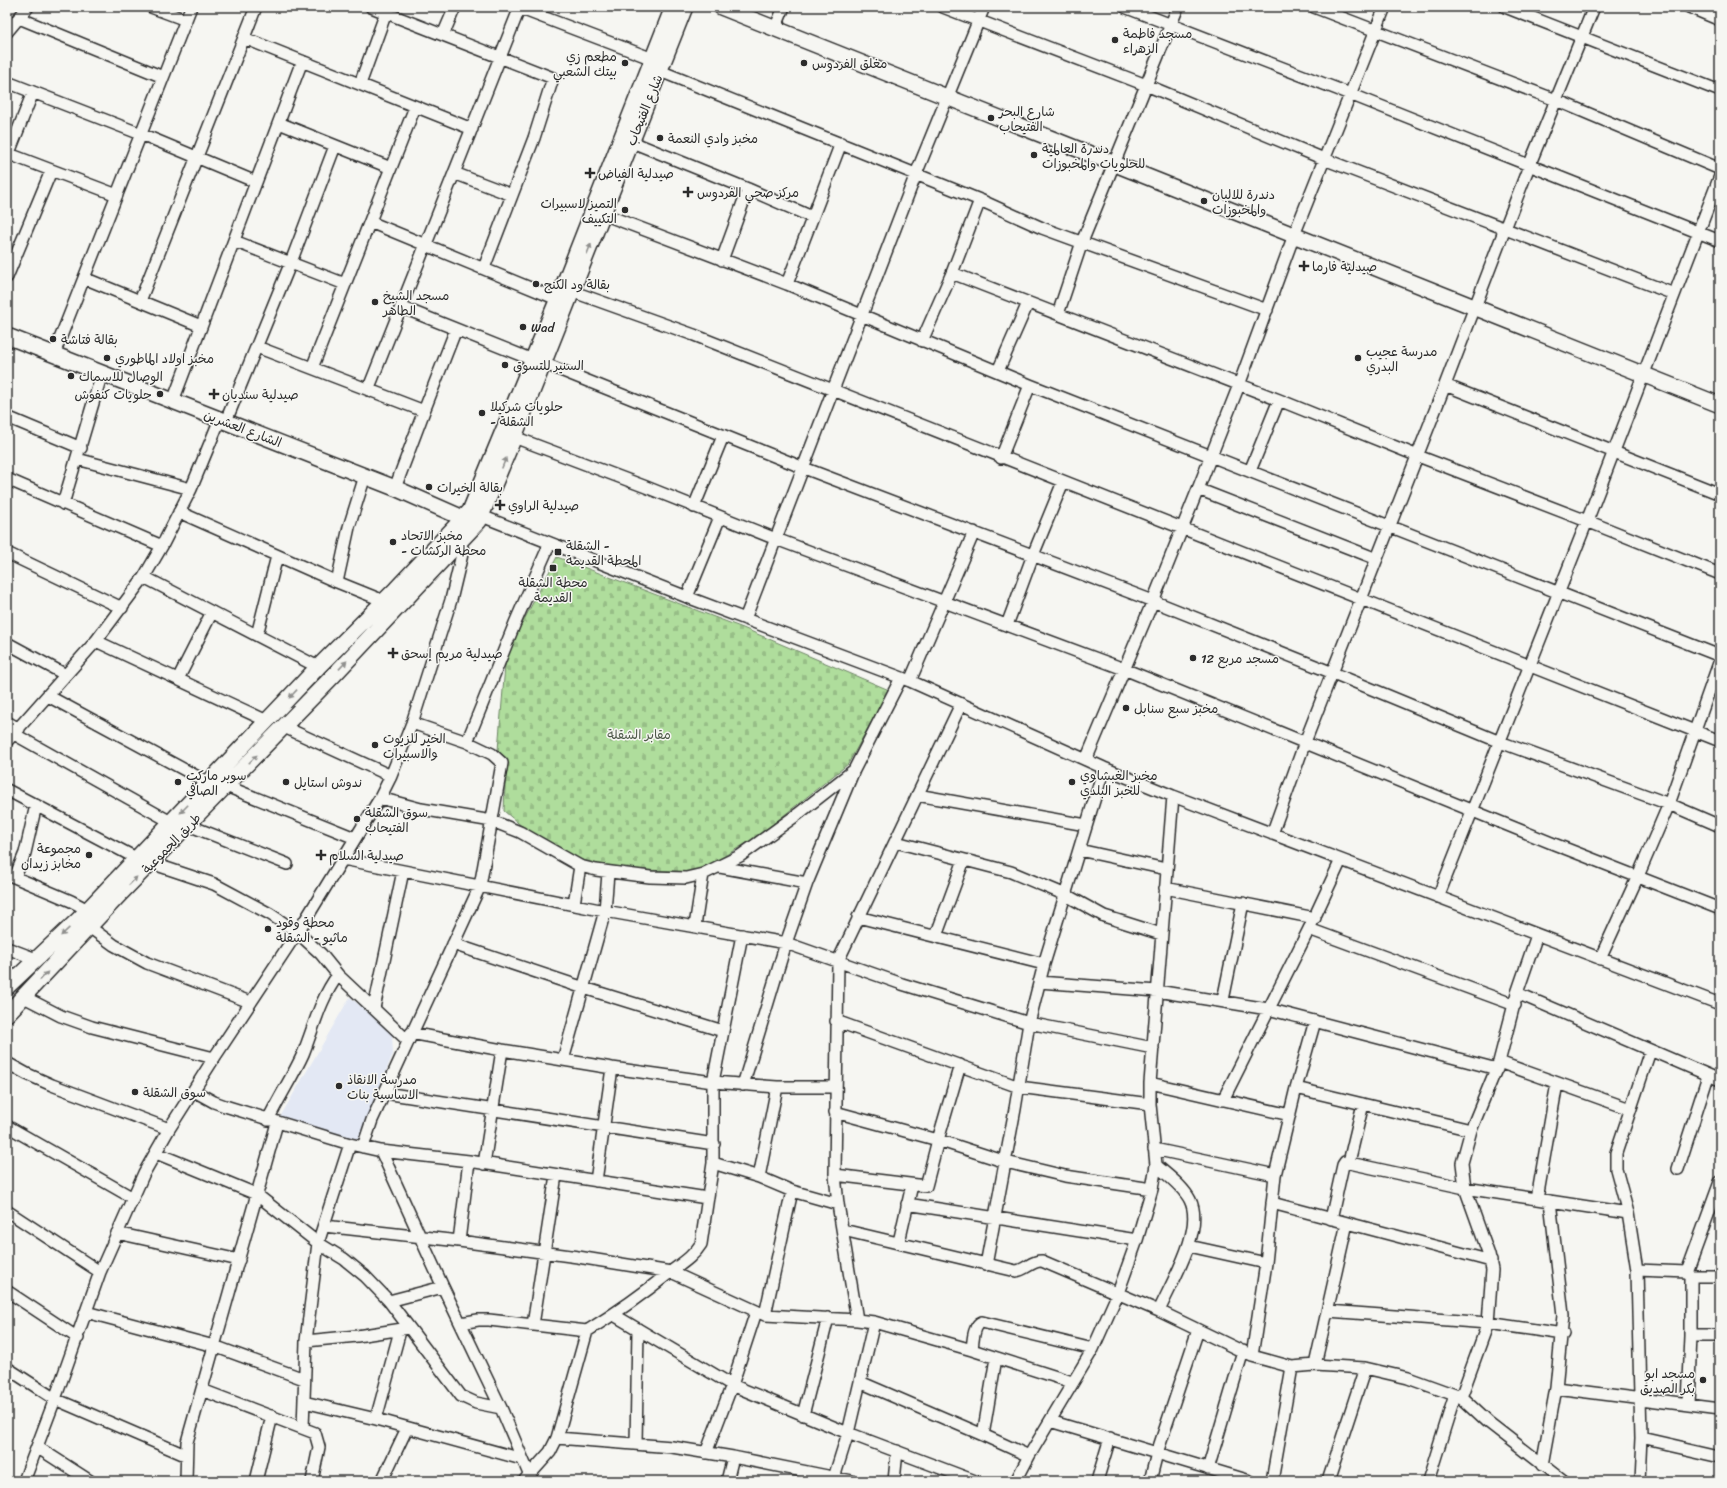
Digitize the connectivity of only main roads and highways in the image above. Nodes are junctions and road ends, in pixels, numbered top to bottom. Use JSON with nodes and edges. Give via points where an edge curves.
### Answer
{"nodes":[{"id":1,"x":673,"y":7,"type":"edge"},
{"id":2,"x":685,"y":7,"type":"edge"},
{"id":3,"x":721,"y":7,"type":"edge"},
{"id":4,"x":656,"y":65,"type":"junction"},
{"id":5,"x":7,"y":336,"type":"edge"},
{"id":6,"x":538,"y":362,"type":"junction"},
{"id":7,"x":1720,"y":405,"type":"edge"},
{"id":8,"x":473,"y":518,"type":"junction"},
{"id":9,"x":413,"y":581,"type":"junction"},
{"id":10,"x":85,"y":919,"type":"junction"},
{"id":11,"x":7,"y":988,"type":"edge"},
{"id":12,"x":7,"y":1014,"type":"edge"}],
"edges":[{"from":1,"to":4,"type":"main road","name":"شارع الفتيحاب"},
{"from":2,"to":4,"type":"main road","name":"شارع الفتيحاب"},
{"from":3,"to":7,"type":"main road"},
{"from":4,"to":6,"type":"main road","name":"شارع الفتيحاب","via":[[557,299]]},
{"from":6,"to":4,"type":"main road","name":"شارع الفتيحاب","one_way":true,"via":[[571,291],[632,142]]},
{"from":5,"to":8,"type":"main road","name":"الشارع العشرين"},
{"from":6,"to":8,"type":"main road","name":"شارع الفتيحاب"},
{"from":8,"to":6,"type":"main road","name":"شارع الفتيحاب","one_way":true,"via":[[514,437]]},
{"from":8,"to":9,"type":"main road"},
{"from":10,"to":9,"type":"main road","name":"طريق الجموعية","one_way":true,"via":[[151,863],[284,727]]},
{"from":9,"to":10,"type":"main road","name":"طريق الجموعية","one_way":true,"via":[[384,601],[318,667],[136,858]]},
{"from":10,"to":11,"type":"main road","name":"طريق الجموعية","one_way":true,"via":[[36,959]]},
{"from":12,"to":10,"type":"main road","name":"طريق الجموعية","one_way":true,"via":[[24,997]]}]}
